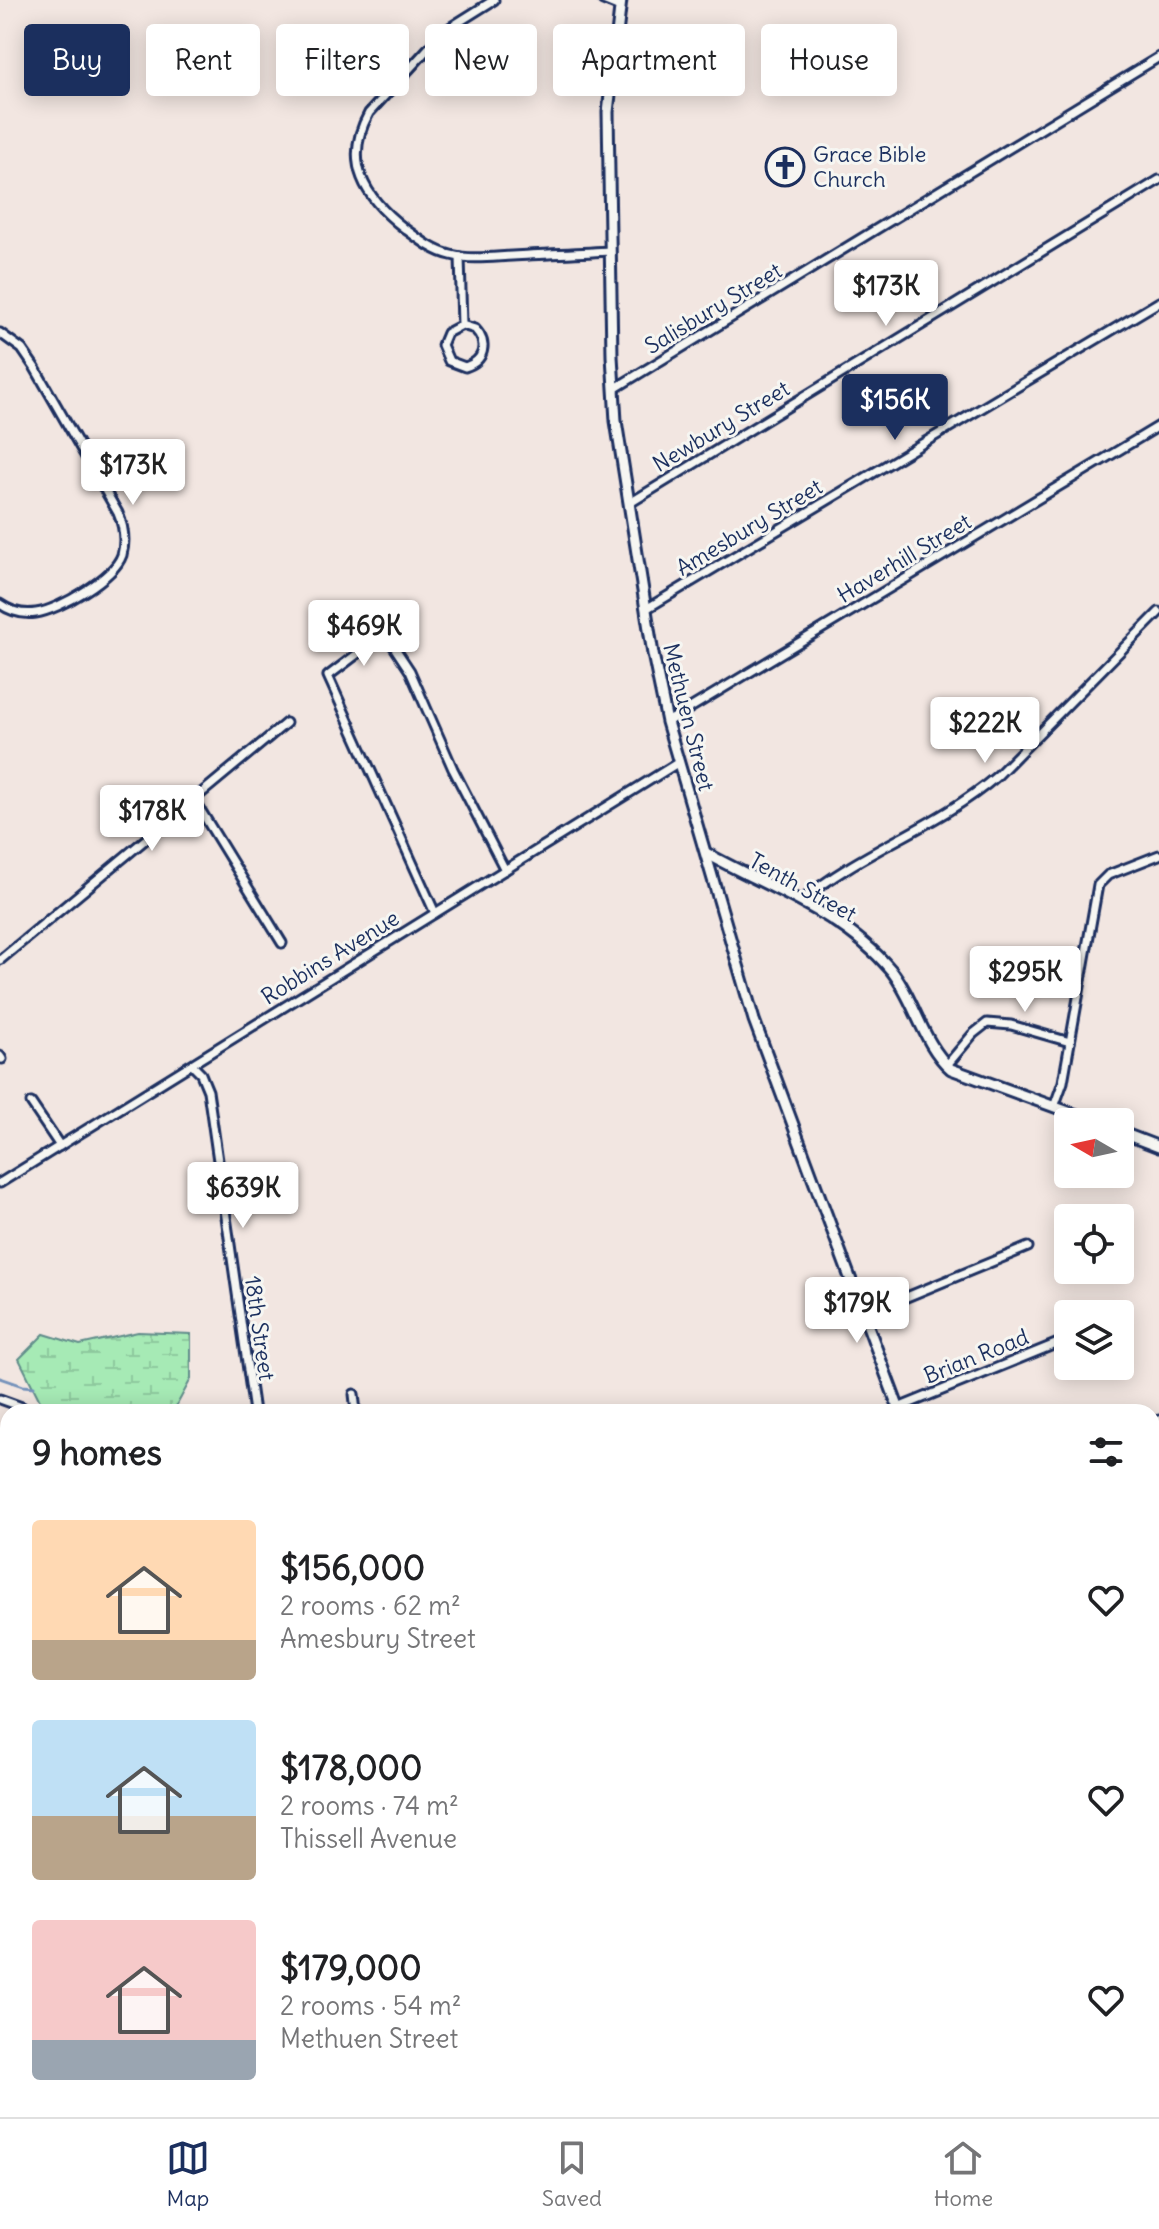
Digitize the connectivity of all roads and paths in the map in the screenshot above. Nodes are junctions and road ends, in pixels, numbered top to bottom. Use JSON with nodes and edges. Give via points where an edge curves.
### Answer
{"nodes":[{"id":1,"x":494,"y":0,"type":"edge"},
{"id":2,"x":603,"y":0,"type":"edge"},
{"id":3,"x":620,"y":4,"type":"edge"},
{"id":4,"x":1159,"y":57,"type":"edge"},
{"id":5,"x":1159,"y":180,"type":"edge"},
{"id":6,"x":610,"y":251,"type":"junction"},
{"id":7,"x":460,"y":257,"type":"junction"},
{"id":8,"x":1159,"y":302,"type":"edge"},
{"id":9,"x":462,"y":325,"type":"junction"},
{"id":10,"x":0,"y":333,"type":"edge"},
{"id":11,"x":614,"y":389,"type":"junction"},
{"id":12,"x":1159,"y":426,"type":"edge"},
{"id":13,"x":630,"y":503,"type":"junction"},
{"id":14,"x":0,"y":604,"type":"edge"},
{"id":15,"x":646,"y":609,"type":"junction"},
{"id":16,"x":1159,"y":612,"type":"edge"},
{"id":17,"x":667,"y":722,"type":"junction"},
{"id":18,"x":286,"y":723,"type":"dead end"},
{"id":19,"x":679,"y":762,"type":"junction"},
{"id":20,"x":193,"y":798,"type":"junction"},
{"id":21,"x":706,"y":853,"type":"junction"},
{"id":22,"x":1159,"y":855,"type":"edge"},
{"id":23,"x":505,"y":870,"type":"junction"},
{"id":24,"x":801,"y":901,"type":"junction"},
{"id":25,"x":435,"y":913,"type":"junction"},
{"id":26,"x":282,"y":943,"type":"dead end"},
{"id":27,"x":0,"y":960,"type":"edge"},
{"id":28,"x":1070,"y":1042,"type":"junction"},
{"id":29,"x":192,"y":1065,"type":"junction"},
{"id":30,"x":947,"y":1065,"type":"junction"},
{"id":31,"x":31,"y":1103,"type":"dead end"},
{"id":32,"x":1054,"y":1107,"type":"joint"},
{"id":33,"x":1134,"y":1137,"type":"edge"},
{"id":34,"x":60,"y":1146,"type":"junction"},
{"id":35,"x":1159,"y":1147,"type":"edge"},
{"id":36,"x":0,"y":1183,"type":"edge"},
{"id":37,"x":1028,"y":1247,"type":"dead end"},
{"id":38,"x":863,"y":1315,"type":"junction"},
{"id":39,"x":1054,"y":1345,"type":"edge"},
{"id":40,"x":354,"y":1394,"type":"dead end"},
{"id":41,"x":253,"y":1404,"type":"edge"},
{"id":42,"x":355,"y":1404,"type":"edge"},
{"id":43,"x":897,"y":1404,"type":"edge"},
{"id":44,"x":913,"y":1404,"type":"edge"}],
"edges":[{"from":1,"to":7,"type":"street","via":[[435,41],[373,107],[357,150],[362,181],[374,202],[430,247]]},
{"from":2,"to":3,"type":"street"},
{"from":3,"to":6,"type":"street","name":"Methuen Street","via":[[608,112]]},
{"from":4,"to":11,"type":"street","name":"Salisbury Street"},
{"from":5,"to":13,"type":"street","name":"Newbury Street"},
{"from":6,"to":7,"type":"street"},
{"from":6,"to":11,"type":"street","name":"Methuen Street"},
{"from":7,"to":9,"type":"street"},
{"from":8,"to":15,"type":"street","name":"Amesbury Street"},
{"from":9,"to":9,"type":"street","via":[[475,329],[484,345],[477,361],[465,367],[449,361],[442,345],[450,330]]},
{"from":10,"to":14,"type":"street","via":[[22,349],[35,368],[118,513],[124,539],[121,557],[104,579],[51,608],[22,613]]},
{"from":11,"to":13,"type":"street","name":"Methuen Street"},
{"from":12,"to":17,"type":"street","name":"Haverhill Street"},
{"from":13,"to":15,"type":"street","name":"Methuen Street"},
{"from":15,"to":17,"type":"street","name":"Methuen Street"},
{"from":16,"to":24,"type":"street","via":[[973,796],[858,860]]},
{"from":17,"to":19,"type":"street","name":"Methuen Street"},
{"from":18,"to":20,"type":"street"},
{"from":19,"to":21,"type":"street","name":"Methuen Street"},
{"from":19,"to":23,"type":"street","name":"Robbins Avenue"},
{"from":20,"to":26,"type":"street"},
{"from":20,"to":27,"type":"street"},
{"from":21,"to":24,"type":"street","name":"Tenth Street"},
{"from":21,"to":38,"type":"street","name":"Methuen Street","via":[[754,1020]]},
{"from":22,"to":28,"type":"street","via":[[1108,875],[1098,885]]},
{"from":23,"to":25,"type":"street","name":"Robbins Avenue"},
{"from":23,"to":25,"type":"street","via":[[410,671],[385,633],[328,676]]},
{"from":24,"to":30,"type":"street","name":"Tenth Street","via":[[856,936],[890,970]]},
{"from":25,"to":29,"type":"street","name":"Robbins Avenue"},
{"from":28,"to":30,"type":"street","via":[[1011,1025],[985,1025]]},
{"from":28,"to":32,"type":"street"},
{"from":29,"to":34,"type":"street","name":"Robbins Avenue"},
{"from":29,"to":41,"type":"street","name":"18th Street","via":[[208,1091]]},
{"from":30,"to":32,"type":"street"},
{"from":31,"to":34,"type":"street"},
{"from":33,"to":35,"type":"street"},
{"from":34,"to":36,"type":"street","name":"Robbins Avenue"},
{"from":37,"to":38,"type":"street"},
{"from":38,"to":43,"type":"street","name":"Methuen Street"},
{"from":39,"to":44,"type":"street","name":"Brian Road"},
{"from":40,"to":42,"type":"street"}]}
